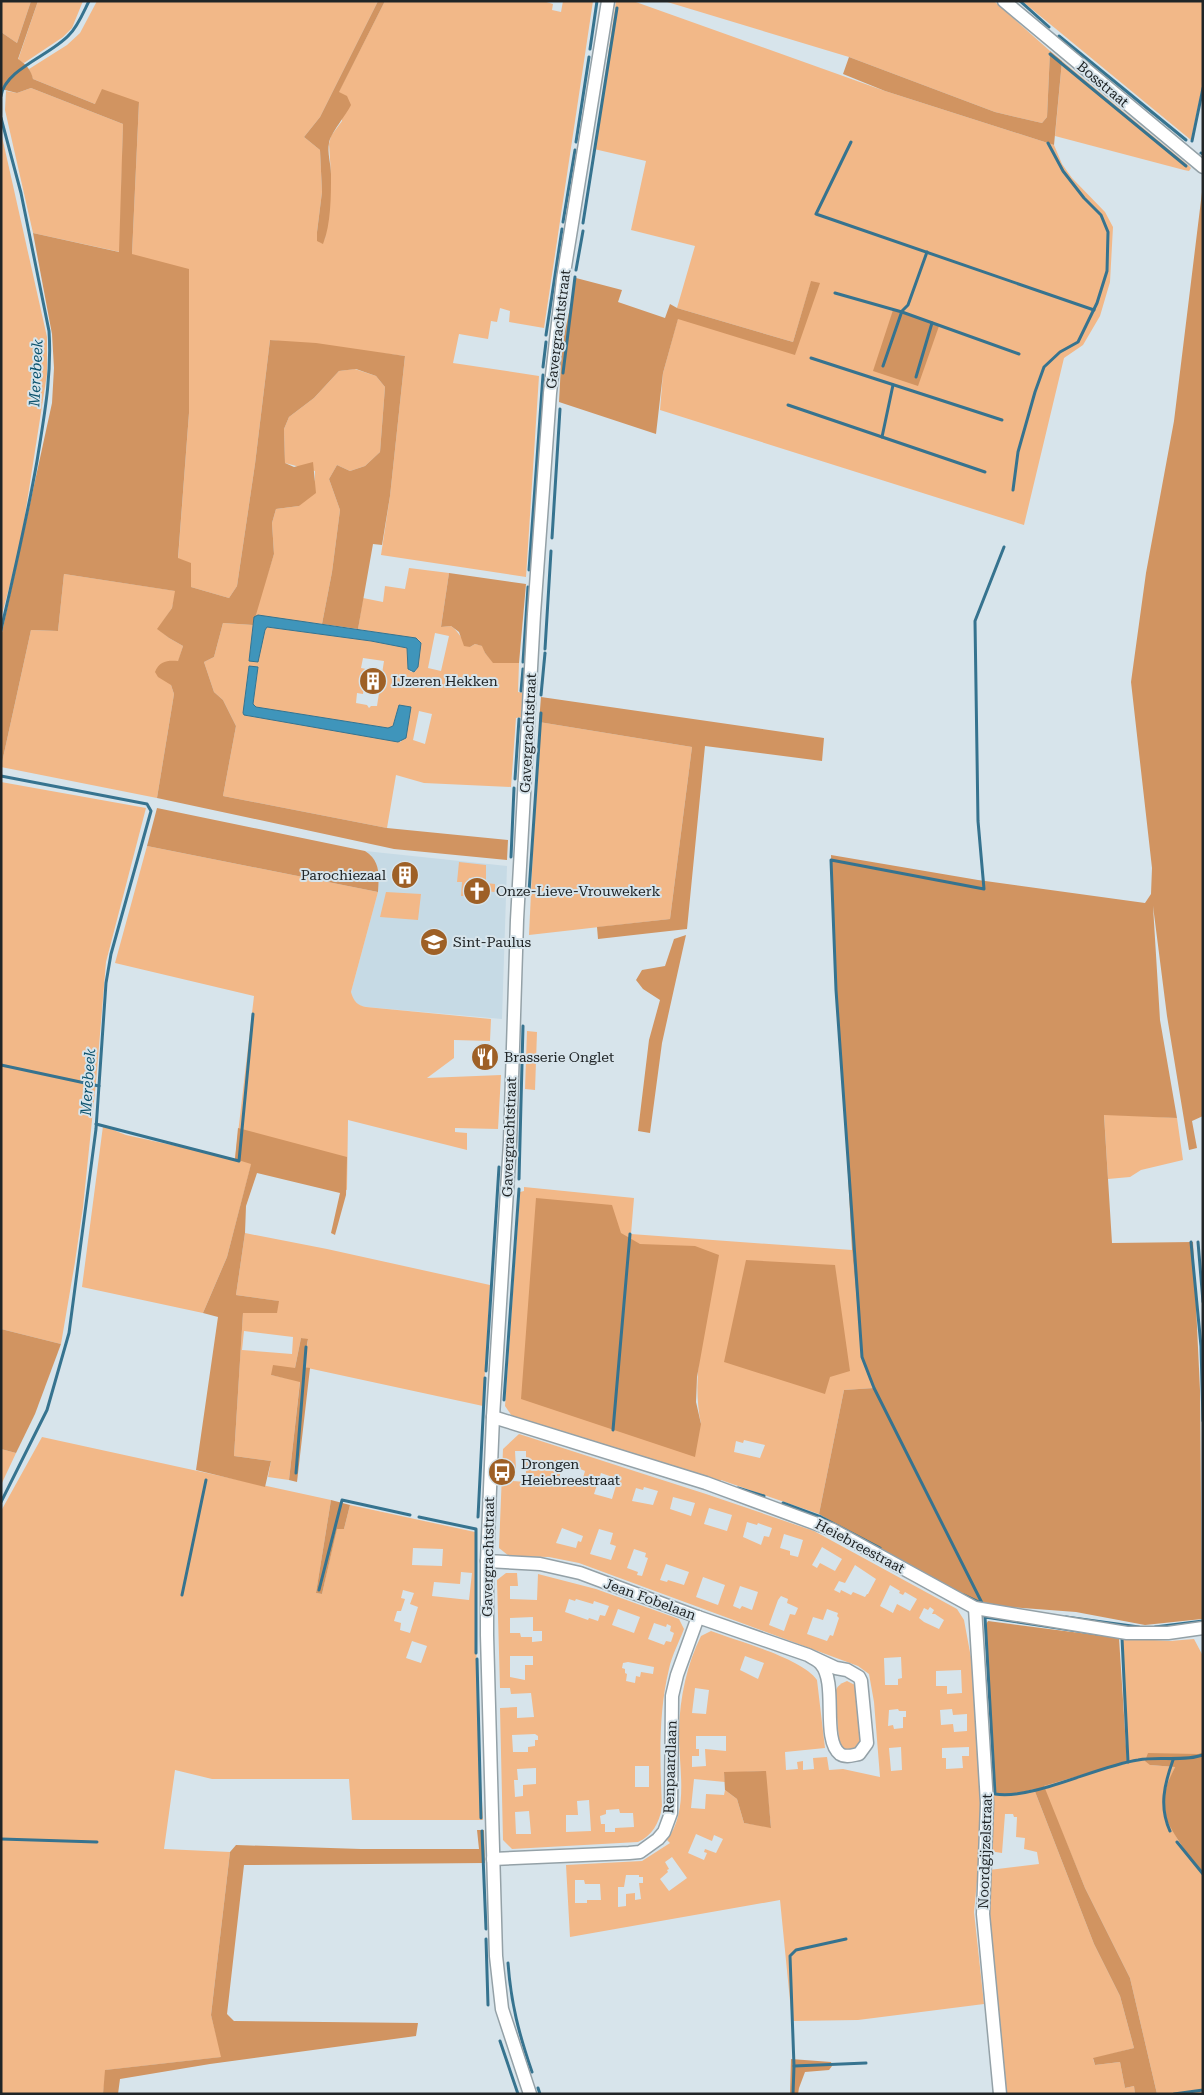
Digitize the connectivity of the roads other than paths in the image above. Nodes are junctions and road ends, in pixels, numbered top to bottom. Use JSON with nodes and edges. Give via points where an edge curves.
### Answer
{"nodes":[{"id":1,"x":608,"y":1,"type":"edge"},
{"id":2,"x":1004,"y":1,"type":"edge"},
{"id":3,"x":1203,"y":167,"type":"edge"},
{"id":4,"x":493,"y":1417,"type":"junction"},
{"id":5,"x":487,"y":1561,"type":"junction"},
{"id":6,"x":974,"y":1608,"type":"junction"},
{"id":7,"x":698,"y":1617,"type":"junction"},
{"id":8,"x":1203,"y":1628,"type":"edge"},
{"id":9,"x":808,"y":1655,"type":"junction"},
{"id":10,"x":493,"y":1858,"type":"junction"},
{"id":11,"x":530,"y":2094,"type":"edge"},
{"id":12,"x":1000,"y":2094,"type":"edge"}],
"edges":[{"from":1,"to":4,"type":"street","name":"Gavergrachtstraat","via":[[553,355],[534,614],[512,1017],[508,1185]]},
{"from":2,"to":3,"type":"street","name":"Bosstraat"},
{"from":4,"to":5,"type":"street","name":"Gavergrachtstraat"},
{"from":4,"to":6,"type":"street","name":"Heiebreestraat","via":[[706,1483],[814,1522]]},
{"from":5,"to":7,"type":"street","name":"Jean Fobelaan","via":[[540,1564],[580,1572]]},
{"from":5,"to":10,"type":"street","name":"Gavergrachtstraat"},
{"from":6,"to":8,"type":"street","name":"Heiebreestraat","via":[[1127,1633],[1168,1633]]},
{"from":6,"to":12,"type":"street","name":"Noordgijzelstraat","via":[[987,1803],[983,1914]]},
{"from":7,"to":9,"type":"street","name":"Jean Fobelaan"},
{"from":7,"to":10,"type":"street","name":"Renpaardlaan","via":[[676,1675],[672,1696],[671,1813],[664,1832],[640,1852]]},
{"from":9,"to":9,"type":"street","name":"Jean Fobelaan","via":[[847,1670],[861,1681],[867,1743],[859,1754],[846,1756],[835,1746],[827,1678],[821,1664]]},
{"from":10,"to":11,"type":"street","name":"Gavergrachtstraat","via":[[500,1995],[507,2028]]}]}
